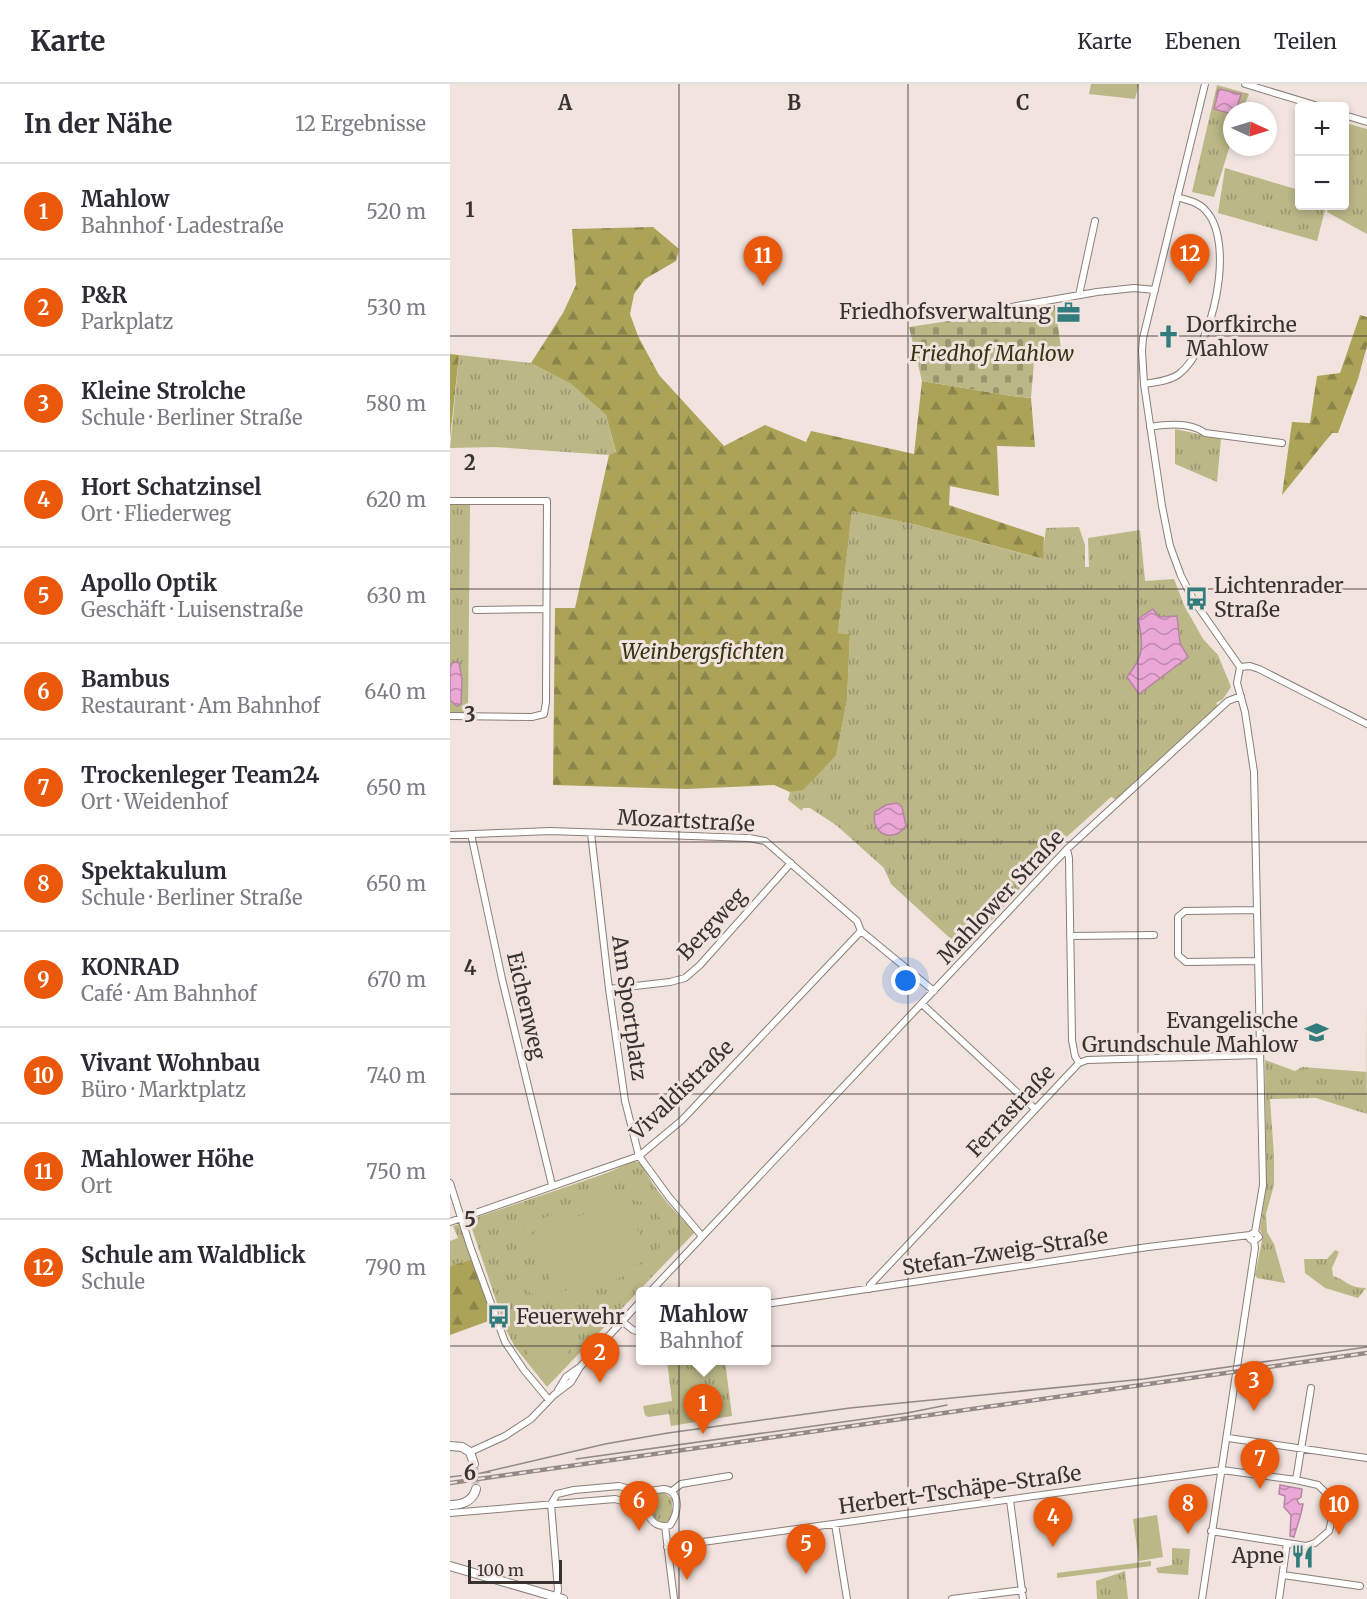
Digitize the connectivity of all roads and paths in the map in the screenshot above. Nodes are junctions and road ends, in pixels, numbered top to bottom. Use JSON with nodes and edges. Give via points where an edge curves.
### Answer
{"nodes":[{"id":1,"x":1205,"y":84,"type":"edge"},
{"id":2,"x":1245,"y":84,"type":"edge"},
{"id":3,"x":1305,"y":102,"type":"edge"},
{"id":4,"x":1349,"y":117,"type":"edge"},
{"id":5,"x":1367,"y":122,"type":"edge"},
{"id":6,"x":1177,"y":197,"type":"junction"},
{"id":7,"x":1095,"y":221,"type":"dead end"},
{"id":8,"x":1155,"y":290,"type":"junction"},
{"id":9,"x":1079,"y":295,"type":"junction"},
{"id":10,"x":994,"y":310,"type":"dead end"},
{"id":11,"x":1144,"y":384,"type":"junction"},
{"id":12,"x":1150,"y":427,"type":"junction"},
{"id":13,"x":1282,"y":442,"type":"dead end"},
{"id":14,"x":450,"y":501,"type":"edge"},
{"id":15,"x":476,"y":609,"type":"dead end"},
{"id":16,"x":546,"y":609,"type":"junction"},
{"id":17,"x":1240,"y":666,"type":"junction"},
{"id":18,"x":1241,"y":696,"type":"junction"},
{"id":19,"x":450,"y":716,"type":"edge"},
{"id":20,"x":1367,"y":724,"type":"edge"},
{"id":21,"x":591,"y":833,"type":"junction"},
{"id":22,"x":471,"y":834,"type":"junction"},
{"id":23,"x":450,"y":835,"type":"edge"},
{"id":24,"x":1067,"y":849,"type":"junction"},
{"id":25,"x":791,"y":863,"type":"junction"},
{"id":26,"x":1257,"y":910,"type":"junction"},
{"id":27,"x":861,"y":930,"type":"junction"},
{"id":28,"x":1154,"y":935,"type":"dead end"},
{"id":29,"x":1070,"y":936,"type":"junction"},
{"id":30,"x":1258,"y":961,"type":"junction"},
{"id":31,"x":609,"y":989,"type":"junction"},
{"id":32,"x":934,"y":991,"type":"junction"},
{"id":33,"x":922,"y":1004,"type":"junction"},
{"id":34,"x":1260,"y":1055,"type":"junction"},
{"id":35,"x":1079,"y":1063,"type":"junction"},
{"id":36,"x":1035,"y":1109,"type":"junction"},
{"id":37,"x":639,"y":1156,"type":"junction"},
{"id":38,"x":450,"y":1183,"type":"edge"},
{"id":39,"x":552,"y":1185,"type":"junction"},
{"id":40,"x":461,"y":1218,"type":"junction"},
{"id":41,"x":450,"y":1222,"type":"edge"},
{"id":42,"x":701,"y":1236,"type":"junction"},
{"id":43,"x":1253,"y":1236,"type":"junction"},
{"id":44,"x":655,"y":1287,"type":"edge"},
{"id":45,"x":869,"y":1289,"type":"junction"},
{"id":46,"x":771,"y":1303,"type":"edge"},
{"id":47,"x":636,"y":1307,"type":"edge"},
{"id":48,"x":623,"y":1322,"type":"junction"},
{"id":49,"x":636,"y":1331,"type":"edge"},
{"id":50,"x":1311,"y":1388,"type":"dead end"},
{"id":51,"x":552,"y":1398,"type":"junction"},
{"id":52,"x":1228,"y":1438,"type":"junction"},
{"id":53,"x":450,"y":1446,"type":"edge"},
{"id":54,"x":1301,"y":1449,"type":"junction"},
{"id":55,"x":470,"y":1452,"type":"junction"},
{"id":56,"x":1367,"y":1458,"type":"edge"},
{"id":57,"x":474,"y":1464,"type":"tunnel mouth"},
{"id":58,"x":1222,"y":1470,"type":"junction"},
{"id":59,"x":729,"y":1476,"type":"dead end"},
{"id":60,"x":1296,"y":1480,"type":"junction"},
{"id":61,"x":476,"y":1489,"type":"dead end"},
{"id":62,"x":672,"y":1491,"type":"junction"},
{"id":63,"x":647,"y":1494,"type":"junction"},
{"id":64,"x":1011,"y":1500,"type":"junction"},
{"id":65,"x":551,"y":1504,"type":"junction"},
{"id":66,"x":450,"y":1505,"type":"edge"},
{"id":67,"x":647,"y":1508,"type":"junction"},
{"id":68,"x":450,"y":1513,"type":"edge"},
{"id":69,"x":835,"y":1524,"type":"junction"},
{"id":70,"x":665,"y":1526,"type":"junction"},
{"id":71,"x":1211,"y":1531,"type":"junction"},
{"id":72,"x":1287,"y":1543,"type":"junction"},
{"id":73,"x":667,"y":1547,"type":"junction"},
{"id":74,"x":450,"y":1566,"type":"edge"},
{"id":75,"x":1283,"y":1575,"type":"junction"},
{"id":76,"x":1360,"y":1586,"type":"dead end"},
{"id":77,"x":1023,"y":1590,"type":"junction"},
{"id":78,"x":559,"y":1598,"type":"edge"},
{"id":79,"x":674,"y":1599,"type":"edge"},
{"id":80,"x":847,"y":1599,"type":"edge"},
{"id":81,"x":952,"y":1599,"type":"edge"},
{"id":82,"x":1023,"y":1599,"type":"edge"},
{"id":83,"x":1202,"y":1599,"type":"edge"},
{"id":84,"x":1279,"y":1599,"type":"edge"}],
"edges":[{"from":1,"to":6,"type":"street"},
{"from":2,"to":3,"type":"street"},
{"from":4,"to":5,"type":"street"},
{"from":6,"to":8,"type":"street"},
{"from":6,"to":11,"type":"street","via":[[1205,209],[1213,220],[1220,250],[1216,295],[1196,356],[1171,378]]},
{"from":7,"to":9,"type":"street"},
{"from":8,"to":9,"type":"street","via":[[1134,288]]},
{"from":8,"to":11,"type":"street","via":[[1143,345]]},
{"from":9,"to":10,"type":"street"},
{"from":11,"to":12,"type":"street"},
{"from":12,"to":13,"type":"street","via":[[1167,424],[1199,428],[1205,433]]},
{"from":12,"to":17,"type":"street","via":[[1172,554],[1197,607]]},
{"from":14,"to":16,"type":"street","via":[[547,501]]},
{"from":15,"to":16,"type":"street"},
{"from":16,"to":19,"type":"street","via":[[544,714]]},
{"from":17,"to":18,"type":"street","via":[[1236,678]]},
{"from":17,"to":20,"type":"street","via":[[1259,669]]},
{"from":18,"to":24,"type":"street","name":"Mahlower Straße","via":[[1228,701]]},
{"from":18,"to":26,"type":"street","via":[[1254,772]]},
{"from":21,"to":22,"type":"street","name":"Mozartstraße"},
{"from":21,"to":25,"type":"street","name":"Mozartstraße","via":[[748,838],[765,841]]},
{"from":21,"to":31,"type":"street","name":"Am Sportplatz"},
{"from":22,"to":23,"type":"street","name":"Mozartstraße"},
{"from":22,"to":39,"type":"street","name":"Eichenweg"},
{"from":24,"to":29,"type":"street"},
{"from":24,"to":32,"type":"street","name":"Mahlower Straße"},
{"from":25,"to":27,"type":"street","name":"Mozartstraße","via":[[857,921]]},
{"from":25,"to":31,"type":"street","name":"Bergweg","via":[[685,978]]},
{"from":26,"to":30,"type":"street"},
{"from":26,"to":30,"type":"street","via":[[1185,911],[1178,917],[1178,955],[1186,962]]},
{"from":27,"to":32,"type":"street","name":"Mozartstraße"},
{"from":27,"to":37,"type":"street","name":"Vivaldistraße","via":[[682,1120]]},
{"from":28,"to":29,"type":"street"},
{"from":29,"to":35,"type":"street","via":[[1072,1040]]},
{"from":30,"to":34,"type":"street"},
{"from":31,"to":37,"type":"street","name":"Am Sportplatz","via":[[625,1101]]},
{"from":32,"to":33,"type":"street","name":"Mahlower Straße"},
{"from":33,"to":36,"type":"street"},
{"from":33,"to":42,"type":"street","name":"Mahlower Straße"},
{"from":34,"to":35,"type":"street","name":"Ferrastraße"},
{"from":34,"to":43,"type":"street","via":[[1263,1185]]},
{"from":35,"to":36,"type":"street","name":"Ferrastraße"},
{"from":36,"to":45,"type":"street","name":"Ferrastraße"},
{"from":37,"to":39,"type":"street","name":"Vivaldistraße"},
{"from":37,"to":42,"type":"street","name":"Am Sportplatz"},
{"from":38,"to":40,"type":"street"},
{"from":39,"to":40,"type":"street","name":"Vivaldistraße"},
{"from":40,"to":41,"type":"street","name":"Vivaldistraße"},
{"from":40,"to":51,"type":"street","via":[[505,1342],[524,1370]]},
{"from":42,"to":44,"type":"street","name":"Mahlower Straße"},
{"from":43,"to":45,"type":"street","name":"Stefan-Zweig-Straße","via":[[1148,1247]]},
{"from":43,"to":52,"type":"street","via":[[1255,1248]]},
{"from":45,"to":46,"type":"street","name":"Stefan-Zweig-Straße"},
{"from":47,"to":48,"type":"street"},
{"from":48,"to":49,"type":"street"},
{"from":48,"to":51,"type":"street","via":[[566,1377]]},
{"from":50,"to":54,"type":"street"},
{"from":51,"to":55,"type":"street","via":[[519,1428]]},
{"from":52,"to":54,"type":"street"},
{"from":52,"to":58,"type":"street"},
{"from":53,"to":55,"type":"main road"},
{"from":54,"to":56,"type":"street"},
{"from":54,"to":60,"type":"street"},
{"from":55,"to":57,"type":"main road"},
{"from":58,"to":60,"type":"street","name":"Herbert-Tschäpe-Straße"},
{"from":58,"to":64,"type":"street","name":"Herbert-Tschäpe-Straße"},
{"from":58,"to":71,"type":"street"},
{"from":59,"to":62,"type":"street","via":[[681,1484]]},
{"from":60,"to":72,"type":"street","name":"Herbert-Tschäpe-Straße","via":[[1318,1485],[1325,1491],[1334,1509],[1333,1520],[1329,1531],[1315,1543]]},
{"from":61,"to":66,"type":"main road","via":[[468,1501]]},
{"from":62,"to":63,"type":"street","via":[[651,1490]]},
{"from":62,"to":70,"type":"street","via":[[677,1513]]},
{"from":63,"to":65,"type":"street","via":[[619,1486],[574,1490],[557,1494]]},
{"from":63,"to":67,"type":"street"},
{"from":64,"to":69,"type":"street","name":"Herbert-Tschäpe-Straße"},
{"from":64,"to":77,"type":"street"},
{"from":65,"to":67,"type":"street","via":[[615,1499]]},
{"from":65,"to":68,"type":"street"},
{"from":65,"to":78,"type":"street"},
{"from":67,"to":70,"type":"street","via":[[653,1523]]},
{"from":69,"to":73,"type":"street","name":"Herbert-Tschäpe-Straße"},
{"from":69,"to":80,"type":"street"},
{"from":70,"to":73,"type":"street"},
{"from":71,"to":72,"type":"street"},
{"from":71,"to":83,"type":"street"},
{"from":72,"to":75,"type":"street"},
{"from":73,"to":79,"type":"street"},
{"from":74,"to":78,"type":"main road"},
{"from":75,"to":76,"type":"street"},
{"from":75,"to":84,"type":"street"},
{"from":77,"to":81,"type":"street"},
{"from":77,"to":82,"type":"street"}]}
